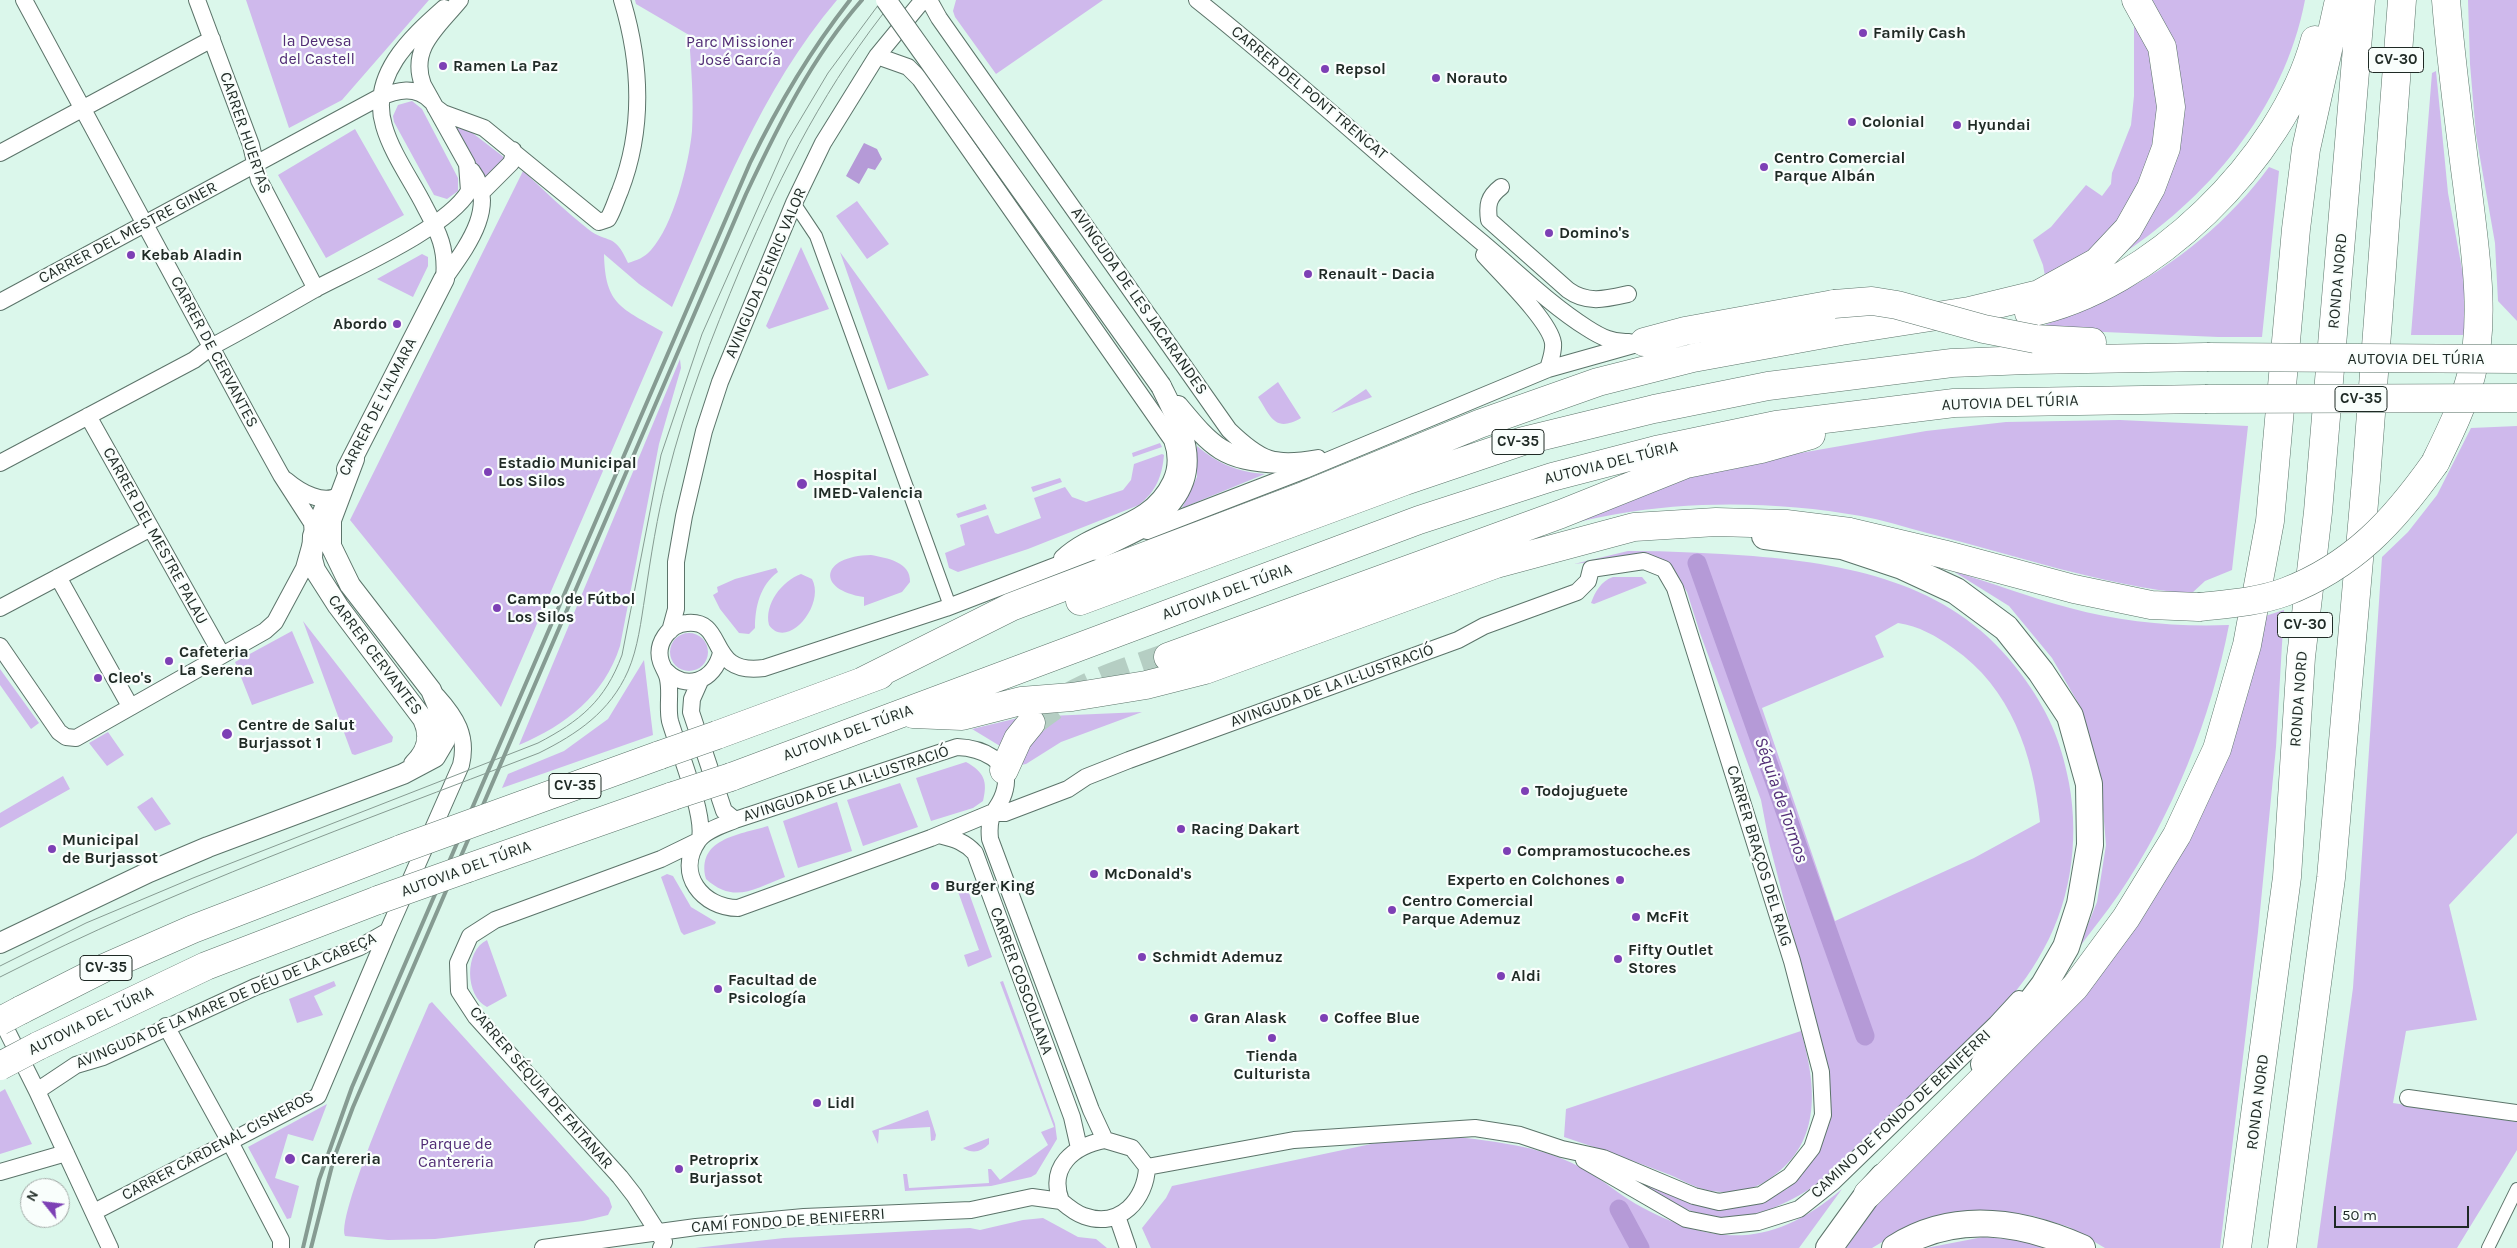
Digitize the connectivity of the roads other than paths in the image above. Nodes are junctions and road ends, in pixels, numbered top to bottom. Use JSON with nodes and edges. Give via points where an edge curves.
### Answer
{"nodes":[{"id":1,"x":24,"y":0,"type":"edge"},
{"id":2,"x":197,"y":0,"type":"edge"},
{"id":3,"x":452,"y":0,"type":"edge"},
{"id":4,"x":460,"y":0,"type":"edge"},
{"id":5,"x":622,"y":0,"type":"edge"},
{"id":6,"x":886,"y":0,"type":"edge"},
{"id":7,"x":923,"y":0,"type":"edge"},
{"id":8,"x":929,"y":0,"type":"edge"},
{"id":9,"x":1197,"y":0,"type":"edge"},
{"id":10,"x":2136,"y":0,"type":"edge"},
{"id":11,"x":2325,"y":0,"type":"edge"},
{"id":12,"x":2339,"y":0,"type":"edge"},
{"id":13,"x":2361,"y":0,"type":"edge"},
{"id":14,"x":2402,"y":0,"type":"edge"},
{"id":15,"x":2446,"y":0,"type":"edge"},
{"id":16,"x":212,"y":39,"type":"junction"},
{"id":17,"x":877,"y":56,"type":"junction"},
{"id":18,"x":383,"y":96,"type":"junction"},
{"id":19,"x":433,"y":104,"type":"junction"},
{"id":20,"x":82,"y":109,"type":"junction"},
{"id":21,"x":512,"y":150,"type":"junction"},
{"id":22,"x":0,"y":153,"type":"edge"},
{"id":23,"x":256,"y":164,"type":"junction"},
{"id":24,"x":467,"y":164,"type":"junction"},
{"id":25,"x":1500,"y":187,"type":"dead end"},
{"id":26,"x":482,"y":192,"type":"junction"},
{"id":27,"x":794,"y":203,"type":"junction"},
{"id":28,"x":1446,"y":212,"type":"junction"},
{"id":29,"x":145,"y":223,"type":"junction"},
{"id":30,"x":434,"y":224,"type":"junction"},
{"id":31,"x":444,"y":279,"type":"junction"},
{"id":32,"x":316,"y":289,"type":"junction"},
{"id":33,"x":1628,"y":294,"type":"dead end"},
{"id":34,"x":0,"y":302,"type":"edge"},
{"id":35,"x":1897,"y":323,"type":"junction"},
{"id":36,"x":1644,"y":342,"type":"junction"},
{"id":37,"x":211,"y":347,"type":"junction"},
{"id":38,"x":2208,"y":357,"type":"junction"},
{"id":39,"x":2517,"y":359,"type":"edge"},
{"id":40,"x":1548,"y":369,"type":"junction"},
{"id":41,"x":1161,"y":386,"type":"junction"},
{"id":42,"x":2517,"y":398,"type":"edge"},
{"id":43,"x":1894,"y":410,"type":"junction"},
{"id":44,"x":88,"y":416,"type":"junction"},
{"id":45,"x":1382,"y":438,"type":"junction"},
{"id":46,"x":1280,"y":463,"type":"junction"},
{"id":47,"x":0,"y":464,"type":"edge"},
{"id":48,"x":281,"y":475,"type":"junction"},
{"id":49,"x":335,"y":497,"type":"junction"},
{"id":50,"x":151,"y":528,"type":"junction"},
{"id":51,"x":313,"y":536,"type":"junction"},
{"id":52,"x":1559,"y":547,"type":"junction"},
{"id":53,"x":1097,"y":550,"type":"junction"},
{"id":54,"x":308,"y":563,"type":"junction"},
{"id":55,"x":1052,"y":567,"type":"junction"},
{"id":56,"x":1664,"y":569,"type":"joint"},
{"id":57,"x":677,"y":575,"type":"junction"},
{"id":58,"x":58,"y":577,"type":"junction"},
{"id":59,"x":350,"y":585,"type":"junction"},
{"id":60,"x":950,"y":606,"type":"junction"},
{"id":61,"x":0,"y":608,"type":"edge"},
{"id":62,"x":693,"y":623,"type":"junction"},
{"id":63,"x":670,"y":631,"type":"junction"},
{"id":64,"x":0,"y":646,"type":"edge"},
{"id":65,"x":721,"y":653,"type":"junction"},
{"id":66,"x":222,"y":656,"type":"junction"},
{"id":67,"x":1168,"y":657,"type":"tunnel mouth"},
{"id":68,"x":665,"y":670,"type":"junction"},
{"id":69,"x":700,"y":681,"type":"junction"},
{"id":70,"x":863,"y":681,"type":"junction"},
{"id":71,"x":431,"y":690,"type":"junction"},
{"id":72,"x":130,"y":706,"type":"junction"},
{"id":73,"x":900,"y":714,"type":"junction"},
{"id":74,"x":1031,"y":724,"type":"tunnel mouth"},
{"id":75,"x":1004,"y":770,"type":"junction"},
{"id":76,"x":403,"y":774,"type":"junction"},
{"id":77,"x":991,"y":813,"type":"junction"},
{"id":78,"x":735,"y":820,"type":"junction"},
{"id":79,"x":939,"y":835,"type":"junction"},
{"id":80,"x":699,"y":840,"type":"junction"},
{"id":81,"x":661,"y":859,"type":"junction"},
{"id":82,"x":690,"y":874,"type":"junction"},
{"id":83,"x":2080,"y":904,"type":"junction"},
{"id":84,"x":388,"y":931,"type":"junction"},
{"id":85,"x":470,"y":936,"type":"joint"},
{"id":86,"x":0,"y":943,"type":"edge"},
{"id":87,"x":7,"y":1016,"type":"edge"},
{"id":88,"x":166,"y":1026,"type":"junction"},
{"id":89,"x":0,"y":1066,"type":"edge"},
{"id":90,"x":37,"y":1091,"type":"junction"},
{"id":91,"x":2408,"y":1098,"type":"dead end"},
{"id":92,"x":2517,"y":1113,"type":"edge"},
{"id":93,"x":1105,"y":1140,"type":"junction"},
{"id":94,"x":230,"y":1142,"type":"junction"},
{"id":95,"x":1079,"y":1148,"type":"junction"},
{"id":96,"x":1812,"y":1148,"type":"joint"},
{"id":97,"x":1562,"y":1149,"type":"junction"},
{"id":98,"x":66,"y":1153,"type":"junction"},
{"id":99,"x":1147,"y":1166,"type":"junction"},
{"id":100,"x":0,"y":1172,"type":"edge"},
{"id":101,"x":1057,"y":1180,"type":"junction"},
{"id":102,"x":2517,"y":1189,"type":"edge"},
{"id":103,"x":1868,"y":1194,"type":"junction"},
{"id":104,"x":1032,"y":1197,"type":"junction"},
{"id":105,"x":1061,"y":1201,"type":"junction"},
{"id":106,"x":94,"y":1212,"type":"junction"},
{"id":107,"x":1117,"y":1216,"type":"junction"},
{"id":108,"x":658,"y":1231,"type":"junction"},
{"id":109,"x":107,"y":1244,"type":"edge"},
{"id":110,"x":2283,"y":1244,"type":"edge"},
{"id":111,"x":281,"y":1248,"type":"edge"},
{"id":112,"x":543,"y":1248,"type":"edge"},
{"id":113,"x":662,"y":1248,"type":"edge"},
{"id":114,"x":1128,"y":1248,"type":"edge"},
{"id":115,"x":1829,"y":1248,"type":"edge"},
{"id":116,"x":1895,"y":1248,"type":"edge"},
{"id":117,"x":2082,"y":1248,"type":"edge"},
{"id":118,"x":2237,"y":1248,"type":"edge"},
{"id":119,"x":2488,"y":1248,"type":"edge"}],
"edges":[{"from":1,"to":20,"type":"street","name":"CARRER DE CERVANTES"},
{"from":2,"to":16,"type":"street","name":"CARRER HUERTAS"},
{"from":3,"to":18,"type":"street","name":"CARRER DE L'ALMARA","via":[[401,50],[384,81]]},
{"from":4,"to":19,"type":"street","via":[[425,43],[418,60],[419,74]]},
{"from":5,"to":21,"type":"street","name":"CARRER DEL MESTRE GINER","via":[[630,25],[638,110],[630,163],[610,216],[599,222]]},
{"from":6,"to":41,"type":"street","name":"AVINGUDA DE LES JACARANDES","bridge":true},
{"from":7,"to":17,"type":"street","name":"AVINGUDA D'ENRIC VALOR"},
{"from":8,"to":46,"type":"street","name":"AVINGUDA DE LES JACARANDES","via":[[1229,430],[1249,449]]},
{"from":9,"to":28,"type":"street","name":"CARRER DEL PONT TRENCAT","via":[[1283,69]]},
{"from":10,"to":35,"type":"highway","via":[[2162,47],[2171,107],[2166,148],[2151,188],[2128,229],[2097,262],[2039,294],[1969,311]]},
{"from":11,"to":35,"type":"highway","via":[[2312,52],[2293,96],[2251,163],[2197,222],[2115,279],[2041,310],[1973,324]]},
{"from":12,"to":103,"type":"highway","via":[[2306,148],[2270,521],[2247,645],[2217,749],[2177,835],[2126,918],[2075,988]]},
{"from":13,"to":118,"type":"highway","name":"RONDA NORD","number":"CV-30","via":[[2318,512],[2301,657],[2287,877]]},
{"from":14,"to":110,"type":"highway","number":"CV-30","via":[[2366,480],[2331,878]]},
{"from":15,"to":52,"type":"highway","bridge":true,"via":[[2478,271],[2478,327],[2472,374],[2456,422],[2411,496],[2374,538],[2334,568],[2284,592],[2199,608],[2151,605],[1850,532],[1786,524],[1716,522],[1634,528]]},
{"from":16,"to":20,"type":"street"},
{"from":16,"to":23,"type":"street","name":"CARRER HUERTAS"},
{"from":17,"to":27,"type":"street","name":"AVINGUDA D'ENRIC VALOR","via":[[823,143]]},
{"from":17,"to":55,"type":"street","via":[[908,67],[920,79],[1175,448],[1176,470],[1166,493],[1148,512],[1082,542]]},
{"from":18,"to":19,"type":"street","name":"CARRER DEL MESTRE GINER","via":[[410,90],[419,92]]},
{"from":18,"to":23,"type":"street","name":"CARRER DEL MESTRE GINER"},
{"from":18,"to":30,"type":"street","name":"CARRER DE L'ALMARA","via":[[381,108],[386,132]]},
{"from":19,"to":21,"type":"street","name":"CARRER DEL MESTRE GINER","via":[[443,113],[484,128]]},
{"from":19,"to":24,"type":"street"},
{"from":20,"to":22,"type":"street"},
{"from":20,"to":29,"type":"street","name":"CARRER DE CERVANTES"},
{"from":21,"to":26,"type":"street","via":[[511,163]]},
{"from":23,"to":29,"type":"street","name":"CARRER DEL MESTRE GINER"},
{"from":23,"to":32,"type":"street","name":"CARRER HUERTAS","via":[[262,186]]},
{"from":24,"to":26,"type":"street"},
{"from":24,"to":30,"type":"street","via":[[470,191],[459,206]]},
{"from":25,"to":33,"type":"street","via":[[1491,194],[1487,207],[1489,220],[1568,290],[1589,300]]},
{"from":26,"to":31,"type":"street","name":"CARRER DE L'ALMARA","via":[[475,232]]},
{"from":27,"to":57,"type":"street","name":"AVINGUDA D'ENRIC VALOR","via":[[710,407],[684,516]]},
{"from":27,"to":60,"type":"street","via":[[816,236]]},
{"from":28,"to":36,"type":"street","via":[[1587,328],[1616,343]]},
{"from":28,"to":40,"type":"street","via":[[1548,330],[1553,342]]},
{"from":29,"to":34,"type":"street","name":"CARRER DEL MESTRE GINER"},
{"from":29,"to":37,"type":"street","name":"CARRER DE CERVANTES"},
{"from":30,"to":31,"type":"street","name":"CARRER DE L'ALMARA","via":[[444,246]]},
{"from":30,"to":32,"type":"street"},
{"from":31,"to":49,"type":"street","name":"CARRER DE L'ALMARA"},
{"from":32,"to":37,"type":"street"},
{"from":35,"to":70,"type":"highway","via":[[1692,358],[1598,382],[1479,424],[1306,495],[1011,607]]},
{"from":36,"to":38,"type":"highway","bridge":true,"via":[[1685,331],[1834,304],[1872,301],[2035,339],[2161,347]]},
{"from":36,"to":40,"type":"street"},
{"from":37,"to":44,"type":"street","via":[[194,360]]},
{"from":37,"to":48,"type":"street","name":"CARRER DE CERVANTES"},
{"from":38,"to":39,"type":"highway","name":"AUTOVIA DEL TÚRIA","number":"CV-35","bridge":true},
{"from":38,"to":70,"type":"highway","name":"AUTOVIA DEL TÚRIA","number":"CV-35","via":[[1952,363],[1768,386],[1636,413],[1522,441],[1477,456]]},
{"from":40,"to":45,"type":"street"},
{"from":41,"to":46,"type":"street","name":"AVINGUDA DE LES JACARANDES","via":[[1200,432],[1220,450],[1241,459]]},
{"from":41,"to":53,"type":"street","name":"AVINGUDA DE LES JACARANDES","via":[[1187,447],[1186,475],[1179,492],[1156,520]]},
{"from":42,"to":43,"type":"highway","name":"AUTOVIA DEL TÚRIA","number":"CV-35","bridge":true,"via":[[1954,403]]},
{"from":43,"to":67,"type":"highway","via":[[1762,449],[1686,464],[1561,514]]},
{"from":43,"to":73,"type":"highway","name":"AUTOVIA DEL TÚRIA","number":"CV-35","via":[[1776,426],[1656,450],[1552,477],[1419,520]]},
{"from":44,"to":47,"type":"street"},
{"from":44,"to":50,"type":"street","name":"CARRER DEL MESTRE PALAU"},
{"from":45,"to":46,"type":"street","via":[[1334,455]]},
{"from":45,"to":53,"type":"street"},
{"from":48,"to":49,"type":"street","via":[[296,488]]},
{"from":48,"to":51,"type":"street","name":"CARRER DE CERVANTES","via":[[312,523]]},
{"from":49,"to":51,"type":"street","name":"CARRER DE L'ALMARA"},
{"from":49,"to":59,"type":"street","via":[[330,538]]},
{"from":50,"to":58,"type":"street"},
{"from":50,"to":66,"type":"street","name":"CARRER DEL MESTRE PALAU"},
{"from":51,"to":54,"type":"street","name":"CARRER DE CERVANTES"},
{"from":52,"to":73,"type":"highway","via":[[1496,564],[1205,670],[1146,685],[1021,702],[962,716]]},
{"from":52,"to":83,"type":"main road","via":[[1719,534],[1785,537],[1842,546],[1902,566],[1956,591],[2006,628],[2070,716],[2089,784],[2090,845]]},
{"from":53,"to":55,"type":"street"},
{"from":54,"to":59,"type":"street","via":[[322,561]]},
{"from":54,"to":66,"type":"street","via":[[275,622],[266,631]]},
{"from":54,"to":76,"type":"street","name":"CARRER CERVANTES","via":[[428,729],[428,742],[422,757]]},
{"from":55,"to":60,"type":"street"},
{"from":56,"to":77,"type":"street","name":"AVINGUDA DE LA IL·LUSTRACIÓ","via":[[1644,561],[1591,569],[1588,581],[1576,592],[1484,626],[1449,644],[1086,777],[1068,789],[1005,813]]},
{"from":56,"to":96,"type":"street","name":"CARRER BRAÇOS DEL RAIG","via":[[1675,588],[1811,1028],[1821,1072],[1822,1115]]},
{"from":57,"to":62,"type":"street","name":"AVINGUDA D'ENRIC VALOR"},
{"from":57,"to":63,"type":"street","name":"AVINGUDA D'ENRIC VALOR","via":[[676,609]]},
{"from":58,"to":61,"type":"street"},
{"from":58,"to":72,"type":"street"},
{"from":59,"to":71,"type":"street"},
{"from":60,"to":65,"type":"street","via":[[764,668],[736,666]]},
{"from":62,"to":63,"type":"street","via":[[679,625]]},
{"from":62,"to":65,"type":"street","via":[[711,631]]},
{"from":63,"to":68,"type":"street","via":[[661,643]]},
{"from":64,"to":72,"type":"street","via":[[59,732],[66,737],[76,738]]},
{"from":65,"to":69,"type":"street","via":[[711,673]]},
{"from":66,"to":72,"type":"street"},
{"from":68,"to":69,"type":"street","via":[[680,681]]},
{"from":68,"to":80,"type":"street","via":[[670,720],[701,820]]},
{"from":69,"to":78,"type":"street","via":[[692,699],[691,712],[724,810]]},
{"from":70,"to":87,"type":"highway","name":"AUTOVIA DEL TÚRIA","number":"CV-35","bridge":true,"via":[[401,849],[193,929]]},
{"from":71,"to":76,"type":"street","via":[[444,721],[444,740],[435,757]]},
{"from":71,"to":84,"type":"street","name":"AVINGUDA DE LA MARE DE DÉU DE LA CABEÇA","via":[[462,731],[464,753]]},
{"from":73,"to":89,"type":"highway","name":"AUTOVIA DEL TÚRIA","number":"CV-35","bridge":true,"via":[[270,940],[206,966]]},
{"from":74,"to":75,"type":"highway","via":[[1018,740]]},
{"from":75,"to":77,"type":"street","via":[[1005,790]]},
{"from":75,"to":78,"type":"street","name":"AVINGUDA DE LA IL·LUSTRACIÓ","via":[[983,752],[957,747]]},
{"from":76,"to":86,"type":"street","via":[[208,847]]},
{"from":77,"to":79,"type":"street","name":"AVINGUDA DE LA IL·LUSTRACIÓ"},
{"from":77,"to":93,"type":"street","name":"CARRER COSCOLLANA","via":[[990,839]]},
{"from":78,"to":80,"type":"street","name":"AVINGUDA DE LA IL·LUSTRACIÓ"},
{"from":79,"to":82,"type":"street","name":"AVINGUDA DE LA IL·LUSTRACIÓ","via":[[738,908],[720,906],[704,897]]},
{"from":79,"to":95,"type":"street","name":"CARRER COSCOLLANA","via":[[959,840],[975,854],[1072,1117]]},
{"from":80,"to":81,"type":"street","name":"AVINGUDA DE LA IL·LUSTRACIÓ"},
{"from":80,"to":82,"type":"street","via":[[691,853]]},
{"from":81,"to":82,"type":"street"},
{"from":81,"to":85,"type":"street","name":"AVINGUDA DE LA IL·LUSTRACIÓ","via":[[495,920]]},
{"from":83,"to":97,"type":"street","name":"CAMINO DE FONDO DE BENIFERRI","via":[[2032,985],[1833,1182],[1799,1209],[1758,1222],[1721,1226],[1686,1219]]},
{"from":83,"to":103,"type":"main road","via":[[2066,946],[2044,985],[1992,1056]]},
{"from":84,"to":88,"type":"street","name":"AVINGUDA DE LA MARE DE DÉU DE LA CABEÇA","via":[[360,947],[255,987]]},
{"from":84,"to":94,"type":"street","name":"CARRER CARDENAL CISNEROS","via":[[318,1096]]},
{"from":85,"to":108,"type":"street","name":"CARRER SÉQUIA DE FAITANAR","via":[[458,963],[459,991],[476,1016],[620,1177]]},
{"from":87,"to":90,"type":"street"},
{"from":88,"to":90,"type":"street","name":"AVINGUDA DE LA MARE DE DÉU DE LA CABEÇA","via":[[103,1057],[66,1070]]},
{"from":88,"to":94,"type":"street"},
{"from":90,"to":98,"type":"street"},
{"from":91,"to":92,"type":"street"},
{"from":93,"to":95,"type":"street"},
{"from":93,"to":99,"type":"street","via":[[1132,1148]]},
{"from":94,"to":106,"type":"street","name":"CARRER CARDENAL CISNEROS"},
{"from":94,"to":111,"type":"street","via":[[281,1240]]},
{"from":95,"to":101,"type":"street","via":[[1060,1169]]},
{"from":96,"to":97,"type":"street","name":"CAMINO DE FONDO DE BENIFERRI","via":[[1790,1176],[1762,1195],[1719,1202],[1694,1196],[1603,1158]]},
{"from":97,"to":99,"type":"street","name":"CAMINO DE FONDO DE BENIFERRI","via":[[1520,1136],[1475,1128],[1294,1140]]},
{"from":98,"to":100,"type":"street"},
{"from":98,"to":106,"type":"street"},
{"from":99,"to":107,"type":"street","via":[[1147,1178],[1138,1200]]},
{"from":101,"to":104,"type":"street","name":"CAMÍ FONDO DE BENIFERRI"},
{"from":101,"to":105,"type":"street"},
{"from":102,"to":119,"type":"street"},
{"from":103,"to":115,"type":"main road"},
{"from":104,"to":105,"type":"street","name":"CAMÍ FONDO DE BENIFERRI"},
{"from":104,"to":108,"type":"street","name":"CAMÍ FONDO DE BENIFERRI","via":[[971,1210],[804,1217]]},
{"from":105,"to":107,"type":"street","via":[[1086,1217]]},
{"from":106,"to":109,"type":"street"},
{"from":107,"to":114,"type":"street"},
{"from":108,"to":112,"type":"street","name":"CAMÍ FONDO DE BENIFERRI"},
{"from":108,"to":113,"type":"street","via":[[664,1242]]},
{"from":116,"to":117,"type":"main road","via":[[1913,1236],[1948,1227],[1996,1222],[2045,1232]]}]}
